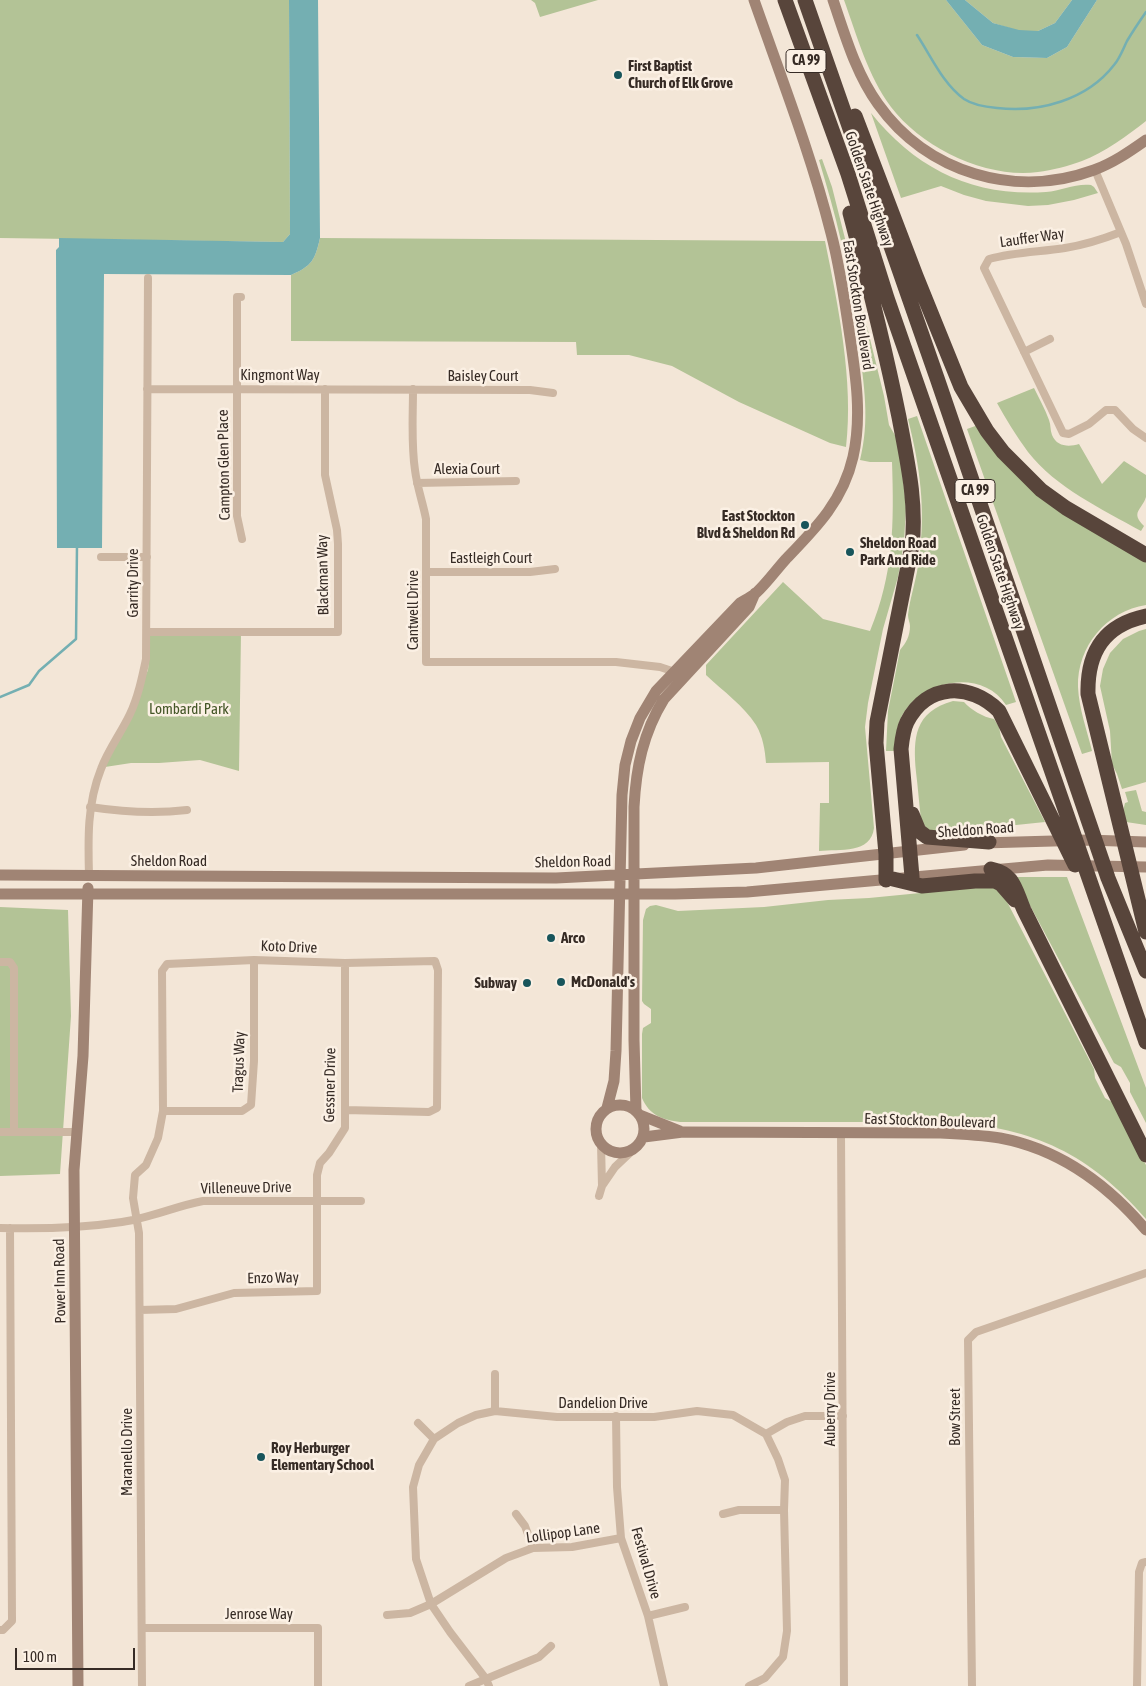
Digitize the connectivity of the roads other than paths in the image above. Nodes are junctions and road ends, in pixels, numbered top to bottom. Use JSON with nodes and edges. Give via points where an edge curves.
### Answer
{"nodes":[{"id":1,"x":754,"y":0,"type":"edge"},
{"id":2,"x":784,"y":0,"type":"edge"},
{"id":3,"x":833,"y":0,"type":"edge"},
{"id":4,"x":806,"y":4,"type":"edge"},
{"id":5,"x":1146,"y":140,"type":"edge"},
{"id":6,"x":1095,"y":170,"type":"junction"},
{"id":7,"x":848,"y":174,"type":"junction"},
{"id":8,"x":1121,"y":232,"type":"junction"},
{"id":9,"x":148,"y":278,"type":"dead end"},
{"id":10,"x":241,"y":297,"type":"dead end"},
{"id":11,"x":1146,"y":304,"type":"edge"},
{"id":12,"x":1050,"y":339,"type":"dead end"},
{"id":13,"x":1024,"y":352,"type":"junction"},
{"id":14,"x":147,"y":389,"type":"junction"},
{"id":15,"x":237,"y":389,"type":"junction"},
{"id":16,"x":325,"y":389,"type":"junction"},
{"id":17,"x":413,"y":389,"type":"junction"},
{"id":18,"x":553,"y":393,"type":"dead end"},
{"id":19,"x":1146,"y":438,"type":"edge"},
{"id":20,"x":516,"y":481,"type":"dead end"},
{"id":21,"x":417,"y":483,"type":"junction"},
{"id":22,"x":242,"y":539,"type":"dead end"},
{"id":23,"x":1146,"y":555,"type":"edge"},
{"id":24,"x":101,"y":557,"type":"dead end"},
{"id":25,"x":147,"y":557,"type":"junction"},
{"id":26,"x":555,"y":569,"type":"dead end"},
{"id":27,"x":426,"y":572,"type":"junction"},
{"id":28,"x":755,"y":593,"type":"junction"},
{"id":29,"x":1146,"y":616,"type":"edge"},
{"id":30,"x":147,"y":632,"type":"junction"},
{"id":31,"x":674,"y":671,"type":"junction"},
{"id":32,"x":684,"y":677,"type":"junction"},
{"id":33,"x":906,"y":799,"type":"junction"},
{"id":34,"x":90,"y":807,"type":"junction"},
{"id":35,"x":187,"y":810,"type":"dead end"},
{"id":36,"x":990,"y":842,"type":"junction"},
{"id":37,"x":1145,"y":842,"type":"edge"},
{"id":38,"x":911,"y":850,"type":"junction"},
{"id":39,"x":886,"y":854,"type":"junction"},
{"id":40,"x":1146,"y":866,"type":"edge"},
{"id":41,"x":992,"y":869,"type":"junction"},
{"id":42,"x":0,"y":875,"type":"edge"},
{"id":43,"x":635,"y":875,"type":"junction"},
{"id":44,"x":89,"y":876,"type":"junction"},
{"id":45,"x":619,"y":876,"type":"junction"},
{"id":46,"x":912,"y":877,"type":"junction"},
{"id":47,"x":890,"y":879,"type":"junction"},
{"id":48,"x":88,"y":893,"type":"junction"},
{"id":49,"x":0,"y":894,"type":"edge"},
{"id":50,"x":619,"y":895,"type":"junction"},
{"id":51,"x":635,"y":895,"type":"junction"},
{"id":52,"x":1024,"y":910,"type":"junction"},
{"id":53,"x":1106,"y":930,"type":"junction"},
{"id":54,"x":1146,"y":932,"type":"edge"},
{"id":55,"x":618,"y":956,"type":"junction"},
{"id":56,"x":254,"y":960,"type":"junction"},
{"id":57,"x":0,"y":962,"type":"edge"},
{"id":58,"x":345,"y":963,"type":"junction"},
{"id":59,"x":1146,"y":971,"type":"edge"},
{"id":60,"x":634,"y":1040,"type":"junction"},
{"id":61,"x":1146,"y":1042,"type":"edge"},
{"id":62,"x":607,"y":1108,"type":"junction"},
{"id":63,"x":345,"y":1110,"type":"junction"},
{"id":64,"x":163,"y":1111,"type":"junction"},
{"id":65,"x":638,"y":1113,"type":"junction"},
{"id":66,"x":0,"y":1132,"type":"edge"},
{"id":67,"x":14,"y":1132,"type":"junction"},
{"id":68,"x":76,"y":1132,"type":"junction"},
{"id":69,"x":684,"y":1132,"type":"junction"},
{"id":70,"x":841,"y":1133,"type":"junction"},
{"id":71,"x":644,"y":1137,"type":"junction"},
{"id":72,"x":601,"y":1144,"type":"junction"},
{"id":73,"x":634,"y":1149,"type":"junction"},
{"id":74,"x":1146,"y":1155,"type":"edge"},
{"id":75,"x":602,"y":1186,"type":"junction"},
{"id":76,"x":599,"y":1196,"type":"dead end"},
{"id":77,"x":317,"y":1200,"type":"junction"},
{"id":78,"x":361,"y":1201,"type":"dead end"},
{"id":79,"x":137,"y":1219,"type":"junction"},
{"id":80,"x":74,"y":1227,"type":"junction"},
{"id":81,"x":0,"y":1228,"type":"edge"},
{"id":82,"x":10,"y":1228,"type":"junction"},
{"id":83,"x":1146,"y":1230,"type":"edge"},
{"id":84,"x":1146,"y":1273,"type":"edge"},
{"id":85,"x":140,"y":1310,"type":"junction"},
{"id":86,"x":495,"y":1374,"type":"dead end"},
{"id":87,"x":495,"y":1411,"type":"junction"},
{"id":88,"x":616,"y":1416,"type":"junction"},
{"id":89,"x":843,"y":1416,"type":"junction"},
{"id":90,"x":418,"y":1423,"type":"dead end"},
{"id":91,"x":766,"y":1434,"type":"junction"},
{"id":92,"x":434,"y":1439,"type":"junction"},
{"id":93,"x":784,"y":1510,"type":"junction"},
{"id":94,"x":516,"y":1514,"type":"dead end"},
{"id":95,"x":723,"y":1514,"type":"dead end"},
{"id":96,"x":621,"y":1538,"type":"junction"},
{"id":97,"x":533,"y":1548,"type":"junction"},
{"id":98,"x":1146,"y":1562,"type":"edge"},
{"id":99,"x":431,"y":1604,"type":"junction"},
{"id":100,"x":684,"y":1607,"type":"dead end"},
{"id":101,"x":387,"y":1615,"type":"dead end"},
{"id":102,"x":648,"y":1616,"type":"junction"},
{"id":103,"x":142,"y":1628,"type":"junction"},
{"id":104,"x":0,"y":1630,"type":"edge"},
{"id":105,"x":1142,"y":1637,"type":"edge"},
{"id":106,"x":551,"y":1646,"type":"dead end"},
{"id":107,"x":488,"y":1682,"type":"edge"},
{"id":108,"x":766,"y":1682,"type":"edge"},
{"id":109,"x":78,"y":1686,"type":"edge"},
{"id":110,"x":142,"y":1686,"type":"edge"},
{"id":111,"x":318,"y":1686,"type":"edge"},
{"id":112,"x":469,"y":1686,"type":"edge"},
{"id":113,"x":664,"y":1686,"type":"edge"},
{"id":114,"x":749,"y":1686,"type":"edge"},
{"id":115,"x":844,"y":1686,"type":"edge"},
{"id":116,"x":972,"y":1686,"type":"edge"},
{"id":117,"x":1137,"y":1686,"type":"edge"}],
"edges":[{"from":1,"to":28,"type":"main road","name":"East Stockton Boulevard","via":[[830,227],[846,312],[858,412],[852,460],[839,497],[812,534]]},
{"from":2,"to":7,"type":"highway","name":"Golden State Highway","number":"CA 99"},
{"from":3,"to":6,"type":"main road","via":[[870,93],[895,126],[922,149],[955,168],[1008,181],[1046,182]]},
{"from":4,"to":23,"type":"highway","via":[[874,162],[961,387],[974,410],[1004,452],[1041,490]]},
{"from":4,"to":59,"type":"highway","name":"Golden State Highway","number":"CA 99","via":[[1108,878]]},
{"from":5,"to":6,"type":"main road"},
{"from":6,"to":8,"type":"street"},
{"from":7,"to":39,"type":"highway","via":[[846,199],[884,344],[909,467],[914,518],[912,546],[877,722]]},
{"from":7,"to":53,"type":"highway","name":"Golden State Highway","number":"CA 99","via":[[887,298]]},
{"from":8,"to":11,"type":"street"},
{"from":8,"to":13,"type":"street","name":"Lauffer Way","via":[[1067,248],[989,259],[984,268]]},
{"from":9,"to":14,"type":"street","name":"Garrity Drive"},
{"from":10,"to":15,"type":"street","name":"Campton Glen Place","via":[[237,297]]},
{"from":12,"to":13,"type":"street"},
{"from":13,"to":19,"type":"street","name":"Lauffer Way","via":[[1063,433],[1069,434],[1089,424],[1106,410],[1115,410]]},
{"from":14,"to":15,"type":"street","name":"Kingmont Way"},
{"from":14,"to":25,"type":"street","name":"Garrity Drive"},
{"from":15,"to":16,"type":"street","name":"Kingmont Way"},
{"from":15,"to":22,"type":"street","name":"Campton Glen Place","via":[[237,516]]},
{"from":16,"to":17,"type":"street","name":"Kingmont Way"},
{"from":16,"to":30,"type":"street","name":"Blackman Way","via":[[326,485],[338,544],[338,632]]},
{"from":17,"to":18,"type":"street","name":"Baisley Court"},
{"from":17,"to":21,"type":"street","name":"Cantwell Drive","via":[[413,457]]},
{"from":20,"to":21,"type":"street","name":"Alexia Court"},
{"from":21,"to":27,"type":"street","name":"Cantwell Drive","via":[[426,519]]},
{"from":24,"to":25,"type":"street"},
{"from":25,"to":30,"type":"street","name":"Garrity Drive"},
{"from":26,"to":27,"type":"street","name":"Eastleigh Court"},
{"from":27,"to":31,"type":"street","name":"Cantwell Drive","via":[[426,662],[616,662]]},
{"from":28,"to":31,"type":"main road","name":"East Stockton Boulevard","via":[[740,603]]},
{"from":28,"to":32,"type":"main road","name":"East Stockton Boulevard","via":[[749,607]]},
{"from":29,"to":54,"type":"highway","via":[[1124,623],[1103,638],[1090,663],[1088,694]]},
{"from":30,"to":34,"type":"street","name":"Garrity Drive","via":[[146,659],[137,696],[100,770]]},
{"from":31,"to":32,"type":"street","name":"Cantwell Drive"},
{"from":31,"to":45,"type":"main road","name":"East Stockton Boulevard","via":[[656,691],[631,741],[622,795]]},
{"from":32,"to":43,"type":"main road","name":"East Stockton Boulevard","via":[[655,714],[640,752],[634,807]]},
{"from":33,"to":36,"type":"highway","via":[[919,831],[927,837]]},
{"from":33,"to":38,"type":"highway"},
{"from":33,"to":53,"type":"highway","via":[[901,748],[903,735],[907,722],[923,702],[944,691],[957,691],[974,694],[991,703],[999,711]]},
{"from":34,"to":35,"type":"street","via":[[127,812]]},
{"from":34,"to":44,"type":"street","name":"Garrity Drive"},
{"from":36,"to":37,"type":"main road","name":"Sheldon Road"},
{"from":36,"to":38,"type":"main road","name":"Sheldon Road"},
{"from":38,"to":39,"type":"main road","name":"Sheldon Road"},
{"from":38,"to":46,"type":"highway"},
{"from":39,"to":43,"type":"main road","name":"Sheldon Road","via":[[756,868]]},
{"from":39,"to":47,"type":"highway"},
{"from":40,"to":41,"type":"main road","via":[[1048,865]]},
{"from":41,"to":46,"type":"main road"},
{"from":41,"to":52,"type":"highway","via":[[1010,878]]},
{"from":42,"to":44,"type":"main road","name":"Sheldon Road"},
{"from":43,"to":45,"type":"main road","name":"Sheldon Road"},
{"from":43,"to":51,"type":"main road","name":"East Stockton Boulevard"},
{"from":44,"to":45,"type":"main road","name":"Sheldon Road"},
{"from":44,"to":48,"type":"main road","name":"Power Inn Road"},
{"from":45,"to":50,"type":"main road","name":"East Stockton Boulevard"},
{"from":46,"to":47,"type":"main road"},
{"from":47,"to":51,"type":"main road","via":[[748,892]]},
{"from":47,"to":52,"type":"highway","via":[[922,886],[995,881]]},
{"from":48,"to":49,"type":"main road"},
{"from":48,"to":50,"type":"main road"},
{"from":48,"to":68,"type":"main road","name":"Power Inn Road","via":[[83,1056]]},
{"from":50,"to":51,"type":"main road"},
{"from":50,"to":55,"type":"main road","name":"East Stockton Boulevard"},
{"from":51,"to":60,"type":"main road","name":"East Stockton Boulevard"},
{"from":52,"to":74,"type":"highway"},
{"from":53,"to":61,"type":"highway","name":"Golden State Highway","number":"CA 99"},
{"from":55,"to":60,"type":"main road","via":[[624,976],[624,1032],[627,1039]]},
{"from":55,"to":62,"type":"main road","name":"East Stockton Boulevard","via":[[614,1081]]},
{"from":56,"to":58,"type":"street","name":"Koto Drive"},
{"from":56,"to":64,"type":"street","name":"Tragus Way","via":[[251,1105],[242,1111]]},
{"from":56,"to":64,"type":"street","name":"Koto Drive","via":[[167,964],[162,971]]},
{"from":57,"to":67,"type":"street","via":[[10,962],[14,968]]},
{"from":58,"to":63,"type":"street","name":"Gessner Drive"},
{"from":58,"to":63,"type":"street","name":"Koto Drive","via":[[435,961],[438,970],[438,1099],[437,1108],[429,1112]]},
{"from":60,"to":65,"type":"main road","name":"East Stockton Boulevard"},
{"from":62,"to":65,"type":"main road","via":[[619,1105],[631,1107]]},
{"from":62,"to":72,"type":"main road","via":[[596,1128]]},
{"from":63,"to":77,"type":"street","name":"Gessner Drive","via":[[345,1128],[320,1163]]},
{"from":64,"to":79,"type":"street","name":"Koto Drive","via":[[158,1138],[146,1165],[135,1174],[133,1198]]},
{"from":65,"to":69,"type":"main road","name":"East Stockton Boulevard"},
{"from":65,"to":71,"type":"main road","via":[[644,1122]]},
{"from":66,"to":67,"type":"street"},
{"from":67,"to":68,"type":"street"},
{"from":68,"to":80,"type":"main road","name":"Power Inn Road"},
{"from":69,"to":70,"type":"main road","name":"East Stockton Boulevard"},
{"from":69,"to":71,"type":"main road","name":"East Stockton Boulevard"},
{"from":70,"to":83,"type":"main road","name":"East Stockton Boulevard","via":[[975,1135],[1030,1146],[1080,1170],[1116,1198]]},
{"from":70,"to":89,"type":"street","name":"Auberry Drive"},
{"from":71,"to":73,"type":"main road"},
{"from":72,"to":73,"type":"main road","via":[[620,1154]]},
{"from":72,"to":75,"type":"street"},
{"from":73,"to":75,"type":"street","via":[[614,1168]]},
{"from":75,"to":76,"type":"street"},
{"from":77,"to":78,"type":"street","name":"Villeneuve Drive"},
{"from":77,"to":79,"type":"street","name":"Villeneuve Drive","via":[[203,1201]]},
{"from":77,"to":85,"type":"street","name":"Enzo Way","via":[[317,1292],[234,1293],[176,1309]]},
{"from":79,"to":80,"type":"street","name":"Villeneuve Drive"},
{"from":79,"to":85,"type":"street","name":"Maranello Drive"},
{"from":80,"to":82,"type":"street","name":"Villeneuve Drive"},
{"from":80,"to":109,"type":"main road","name":"Power Inn Road"},
{"from":81,"to":82,"type":"street","name":"Villeneuve Drive"},
{"from":82,"to":104,"type":"street","via":[[12,1621]]},
{"from":84,"to":116,"type":"street","name":"Bow Street","via":[[976,1332],[968,1340]]},
{"from":85,"to":103,"type":"street","name":"Maranello Drive"},
{"from":86,"to":87,"type":"street"},
{"from":87,"to":88,"type":"street","name":"Dandelion Drive","via":[[556,1417]]},
{"from":87,"to":92,"type":"street","name":"Dandelion Drive","via":[[458,1423]]},
{"from":88,"to":91,"type":"street","name":"Dandelion Drive","via":[[654,1417],[697,1411],[733,1415]]},
{"from":88,"to":96,"type":"street","name":"Festival Drive"},
{"from":89,"to":91,"type":"street","via":[[805,1416]]},
{"from":89,"to":115,"type":"street","name":"Auberry Drive"},
{"from":90,"to":92,"type":"street"},
{"from":91,"to":93,"type":"street","via":[[786,1480]]},
{"from":92,"to":99,"type":"street","name":"Dandelion Drive","via":[[419,1464],[413,1487],[416,1559]]},
{"from":93,"to":95,"type":"street","via":[[739,1510]]},
{"from":93,"to":108,"type":"street","via":[[787,1631],[783,1657]]},
{"from":94,"to":97,"type":"street","via":[[525,1526]]},
{"from":96,"to":97,"type":"street","name":"Lollipop Lane","via":[[572,1547]]},
{"from":96,"to":102,"type":"street","name":"Festival Drive"},
{"from":97,"to":99,"type":"street","name":"Lollipop Lane","via":[[506,1558]]},
{"from":98,"to":105,"type":"street","via":[[1142,1563],[1139,1572]]},
{"from":99,"to":101,"type":"street","name":"Lollipop Lane","via":[[410,1613]]},
{"from":99,"to":107,"type":"street","name":"Dandelion Drive"},
{"from":100,"to":102,"type":"street"},
{"from":102,"to":113,"type":"street","name":"Festival Drive"},
{"from":103,"to":110,"type":"street","name":"Maranello Drive"},
{"from":103,"to":111,"type":"street","name":"Jenrose Way","via":[[318,1628]]},
{"from":105,"to":117,"type":"street"},
{"from":106,"to":107,"type":"street","via":[[539,1657]]},
{"from":107,"to":112,"type":"street"},
{"from":108,"to":114,"type":"street"}]}
